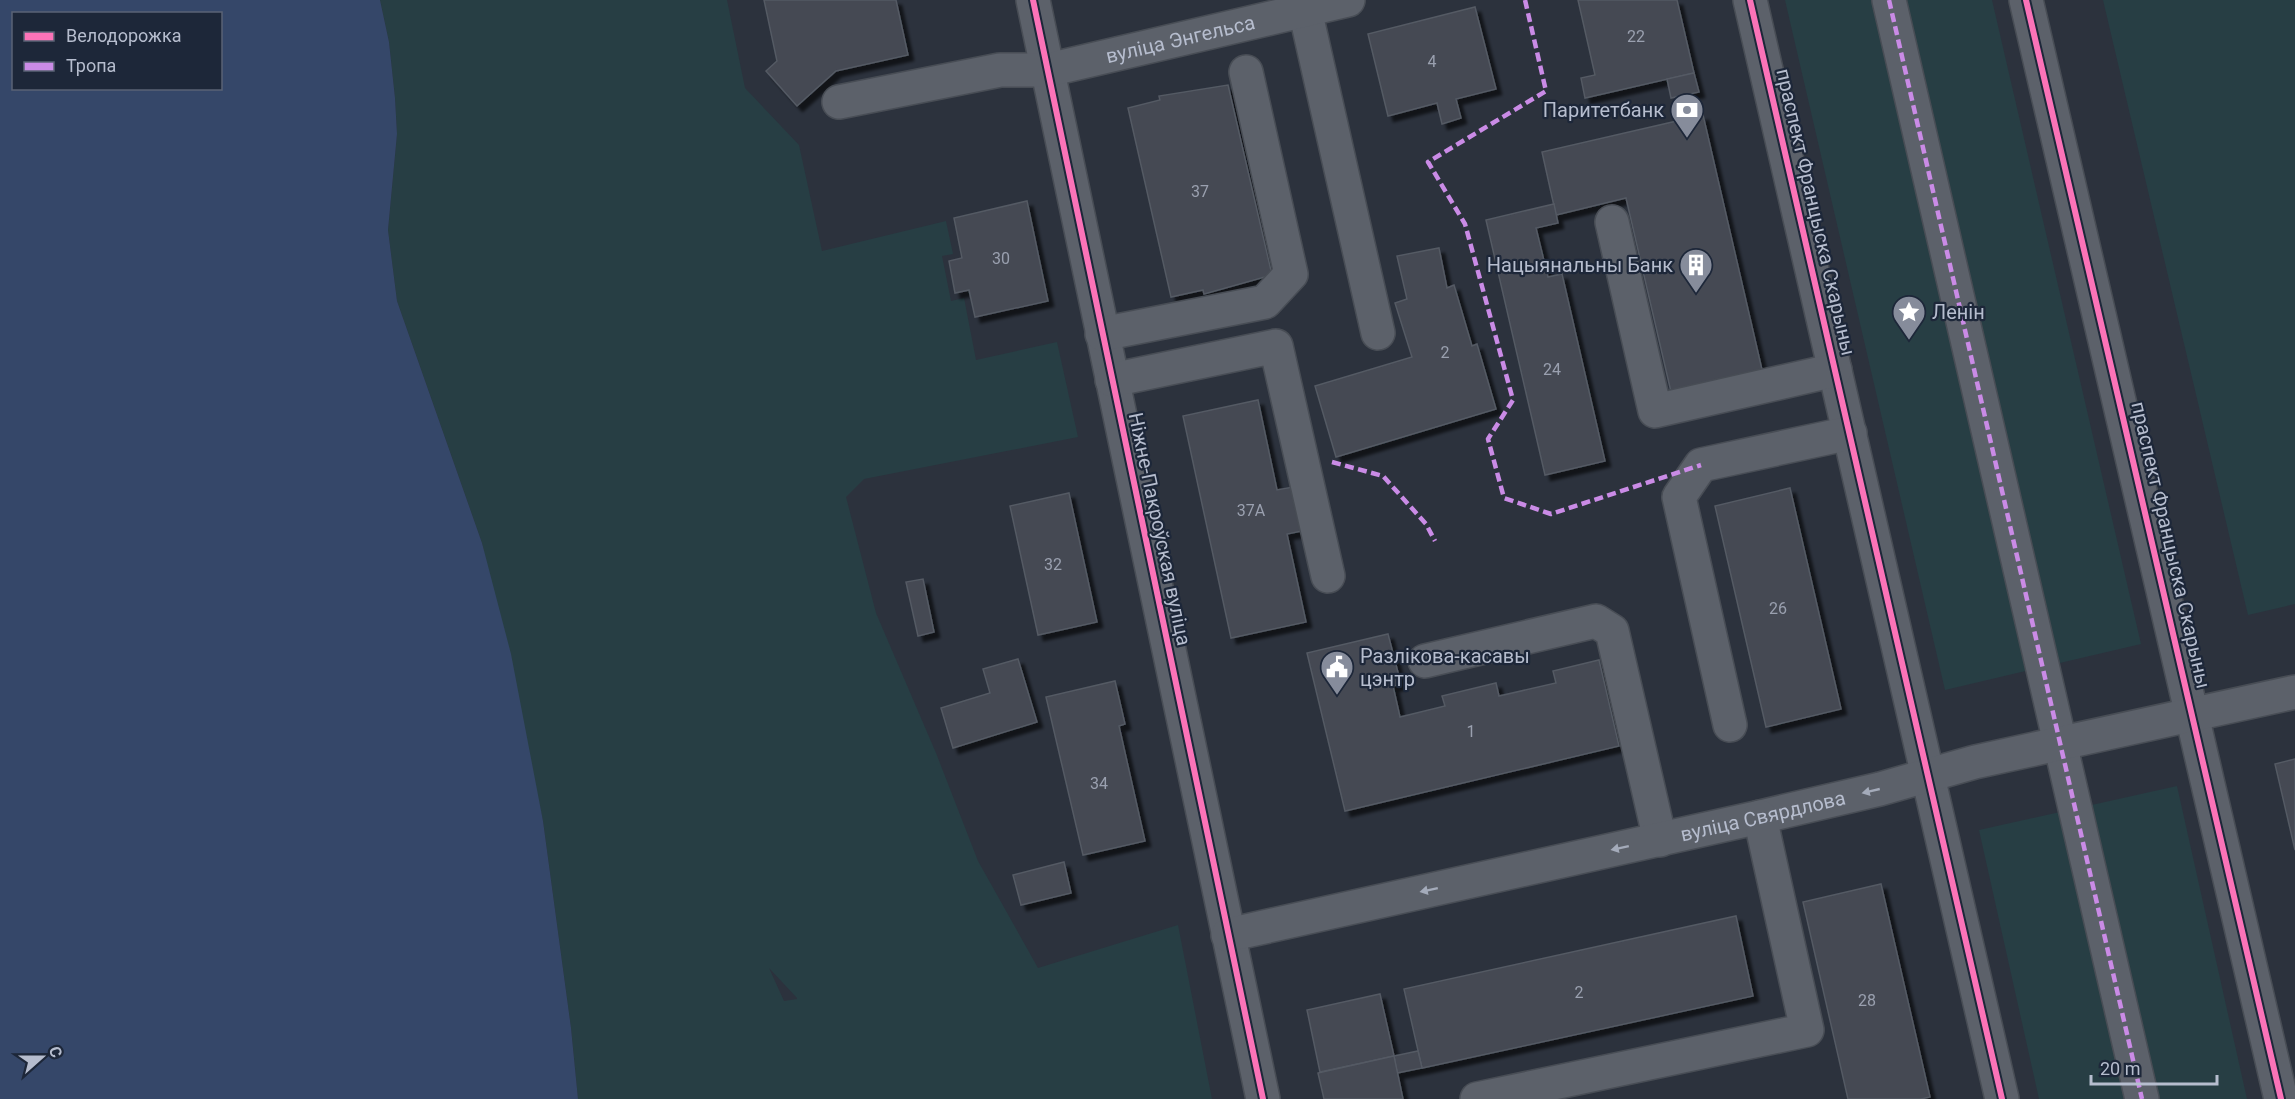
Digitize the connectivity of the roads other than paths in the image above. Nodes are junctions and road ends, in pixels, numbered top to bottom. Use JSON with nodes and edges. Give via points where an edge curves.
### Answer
{"nodes":[{"id":1,"x":1033,"y":0,"type":"edge"},
{"id":2,"x":1348,"y":0,"type":"edge"},
{"id":3,"x":1750,"y":0,"type":"edge"},
{"id":4,"x":1889,"y":0,"type":"edge"},
{"id":5,"x":2026,"y":0,"type":"edge"},
{"id":6,"x":1305,"y":10,"type":"junction"},
{"id":7,"x":1048,"y":70,"type":"junction"},
{"id":8,"x":1246,"y":72,"type":"dead end"},
{"id":9,"x":839,"y":102,"type":"dead end"},
{"id":10,"x":1612,"y":222,"type":"dead end"},
{"id":11,"x":1378,"y":333,"type":"dead end"},
{"id":12,"x":1102,"y":334,"type":"junction"},
{"id":13,"x":1835,"y":370,"type":"junction"},
{"id":14,"x":1112,"y":380,"type":"junction"},
{"id":15,"x":1850,"y":433,"type":"junction"},
{"id":16,"x":1328,"y":576,"type":"dead end"},
{"id":17,"x":1425,"y":661,"type":"dead end"},
{"id":18,"x":2295,"y":692,"type":"edge"},
{"id":19,"x":2193,"y":712,"type":"junction"},
{"id":20,"x":1730,"y":725,"type":"dead end"},
{"id":21,"x":2059,"y":743,"type":"junction"},
{"id":22,"x":1928,"y":776,"type":"junction"},
{"id":23,"x":1760,"y":818,"type":"junction"},
{"id":24,"x":1660,"y":840,"type":"junction"},
{"id":25,"x":1228,"y":935,"type":"junction"},
{"id":26,"x":1263,"y":1099,"type":"edge"},
{"id":27,"x":1477,"y":1099,"type":"edge"},
{"id":28,"x":2002,"y":1099,"type":"edge"},
{"id":29,"x":2142,"y":1099,"type":"edge"},
{"id":30,"x":2281,"y":1099,"type":"edge"}],
"edges":[{"from":1,"to":7,"type":"street","name":"Ніжне-Пакроўская вуліца"},
{"from":2,"to":6,"type":"street","name":"вуліца Энгельса"},
{"from":3,"to":13,"type":"street","name":"праспект Францыска Скарыны"},
{"from":4,"to":21,"type":"street"},
{"from":5,"to":19,"type":"street","name":"праспект Францыска Скарыны"},
{"from":6,"to":7,"type":"street","name":"вуліца Энгельса"},
{"from":6,"to":11,"type":"street"},
{"from":7,"to":9,"type":"street","name":"вуліца Энгельса","via":[[1000,70]]},
{"from":7,"to":12,"type":"street","name":"Ніжне-Пакроўская вуліца"},
{"from":8,"to":12,"type":"street","via":[[1291,274],[1265,302]]},
{"from":10,"to":13,"type":"street","via":[[1655,411]]},
{"from":12,"to":14,"type":"street","name":"Ніжне-Пакроўская вуліца"},
{"from":13,"to":15,"type":"street","name":"праспект Францыска Скарыны"},
{"from":14,"to":16,"type":"street","via":[[1276,346]]},
{"from":14,"to":25,"type":"street","name":"Ніжне-Пакроўская вуліца"},
{"from":15,"to":20,"type":"street","via":[[1701,465],[1679,497]]},
{"from":15,"to":22,"type":"street","name":"праспект Францыска Скарыны"},
{"from":17,"to":24,"type":"street","via":[[1596,621],[1612,631]]},
{"from":18,"to":19,"type":"street","name":"вуліца Свярдлова"},
{"from":19,"to":21,"type":"street","name":"вуліца Свярдлова"},
{"from":19,"to":30,"type":"street","name":"праспект Францыска Скарыны"},
{"from":21,"to":22,"type":"street","name":"вуліца Свярдлова"},
{"from":21,"to":29,"type":"street"},
{"from":22,"to":23,"type":"street","name":"вуліца Свярдлова","one_way":true},
{"from":22,"to":28,"type":"street","name":"праспект Францыска Скарыны"},
{"from":23,"to":24,"type":"street","name":"вуліца Свярдлова"},
{"from":23,"to":27,"type":"street","via":[[1806,1030]]},
{"from":24,"to":25,"type":"street","name":"вуліца Свярдлова","one_way":true},
{"from":25,"to":26,"type":"street","name":"Ніжне-Пакроўская вуліца"}]}
